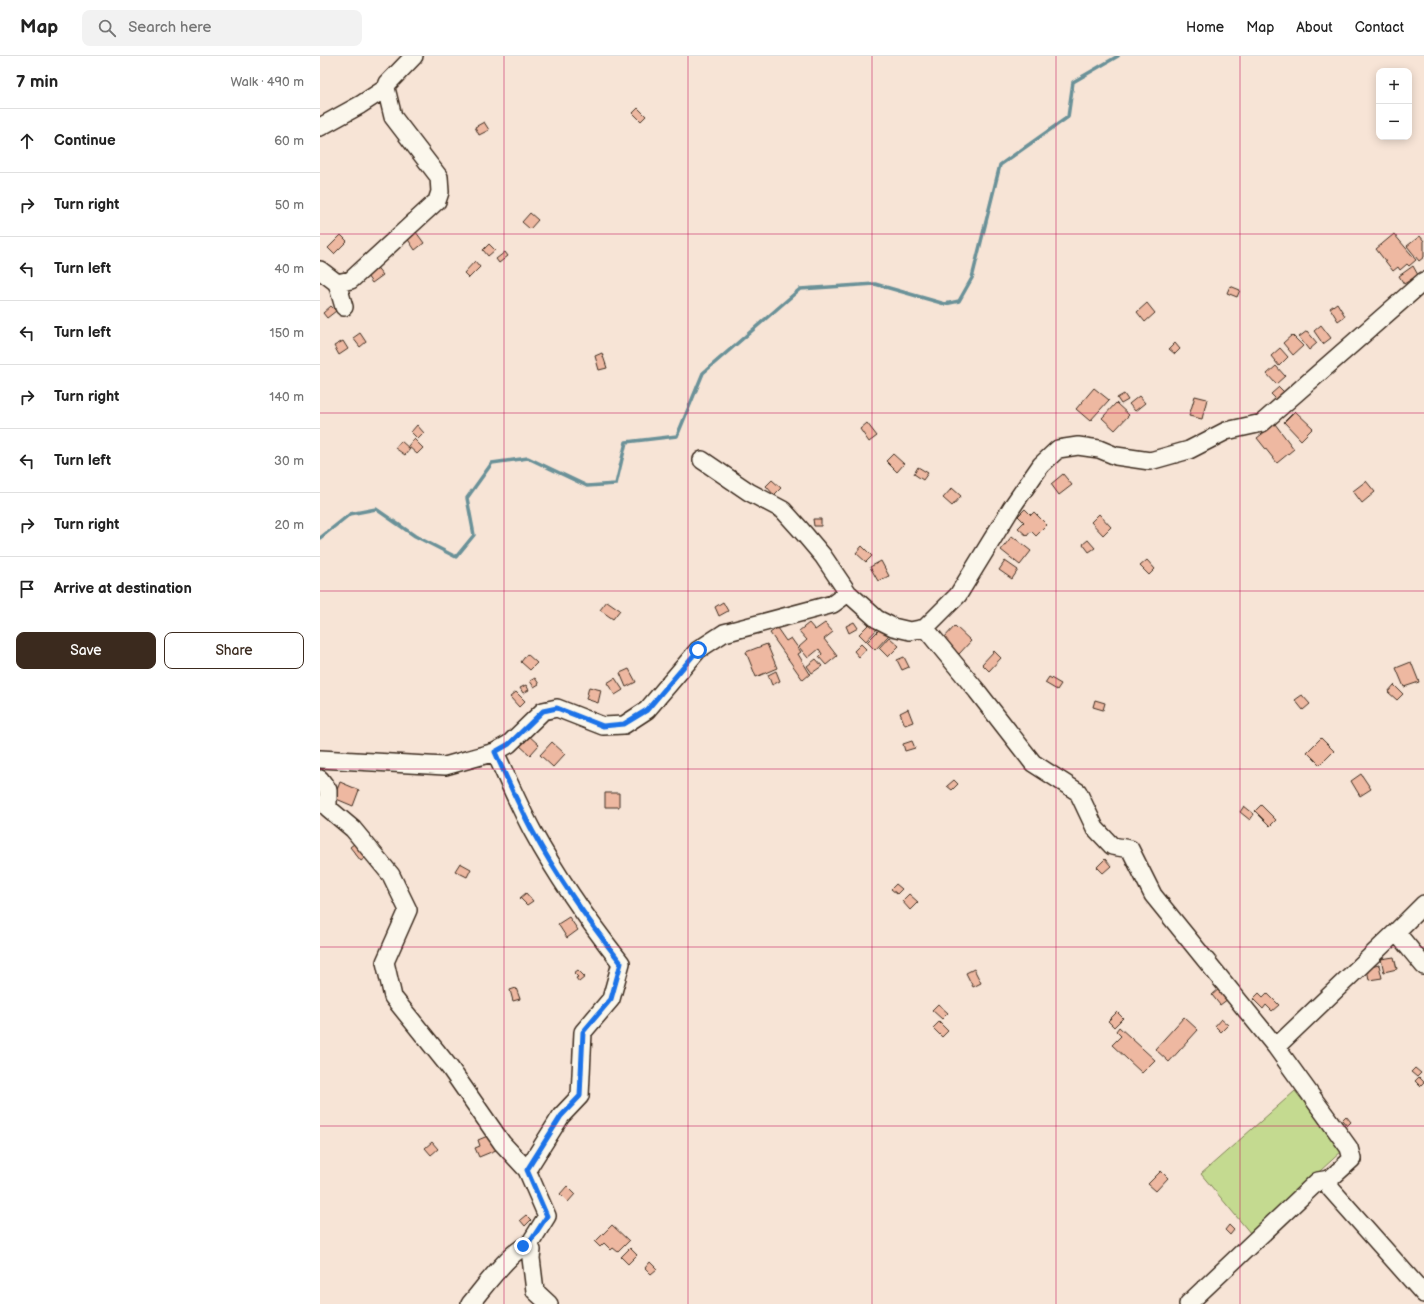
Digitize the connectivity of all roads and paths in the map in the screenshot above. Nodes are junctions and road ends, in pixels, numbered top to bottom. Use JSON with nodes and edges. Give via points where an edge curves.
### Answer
{"nodes":[{"id":1,"x":414,"y":56,"type":"edge"},
{"id":2,"x":386,"y":88,"type":"junction"},
{"id":3,"x":320,"y":127,"type":"edge"},
{"id":4,"x":320,"y":270,"type":"edge"},
{"id":5,"x":1424,"y":282,"type":"edge"},
{"id":6,"x":337,"y":283,"type":"junction"},
{"id":7,"x":344,"y":308,"type":"dead end"},
{"id":8,"x":702,"y":460,"type":"dead end"},
{"id":9,"x":848,"y":593,"type":"junction"},
{"id":10,"x":925,"y":628,"type":"junction"},
{"id":11,"x":495,"y":752,"type":"junction"},
{"id":12,"x":320,"y":759,"type":"edge"},
{"id":13,"x":320,"y":779,"type":"edge"},
{"id":14,"x":1424,"y":904,"type":"edge"},
{"id":15,"x":1396,"y":932,"type":"junction"},
{"id":16,"x":1424,"y":966,"type":"edge"},
{"id":17,"x":1276,"y":1047,"type":"junction"},
{"id":18,"x":527,"y":1170,"type":"junction"},
{"id":19,"x":1330,"y":1179,"type":"junction"},
{"id":20,"x":528,"y":1245,"type":"junction"},
{"id":21,"x":1424,"y":1294,"type":"edge"},
{"id":22,"x":534,"y":1297,"type":"edge"},
{"id":23,"x":470,"y":1304,"type":"edge"},
{"id":24,"x":549,"y":1304,"type":"edge"},
{"id":25,"x":1188,"y":1304,"type":"edge"}],
"edges":[{"from":1,"to":2,"type":"street"},
{"from":2,"to":3,"type":"street"},
{"from":2,"to":6,"type":"street","via":[[393,117],[439,177],[440,192],[437,201],[350,280]]},
{"from":4,"to":6,"type":"street"},
{"from":5,"to":10,"type":"street","via":[[1262,423],[1226,431],[1189,450],[1150,461],[1116,456],[1099,449],[1078,446],[1058,449],[1041,465],[1012,507],[958,595]]},
{"from":6,"to":7,"type":"street"},
{"from":8,"to":9,"type":"street","via":[[749,492],[782,510],[823,556]]},
{"from":9,"to":10,"type":"street","via":[[877,619],[893,627],[910,630]]},
{"from":9,"to":11,"type":"street","via":[[833,604],[724,633],[698,650],[647,710],[624,724],[603,726],[557,708],[543,711],[509,744]]},
{"from":10,"to":17,"type":"street","via":[[1033,763],[1078,792],[1095,828],[1112,846],[1130,849],[1153,895]]},
{"from":11,"to":12,"type":"street","via":[[445,766]]},
{"from":11,"to":18,"type":"street","via":[[533,832],[564,883],[621,963],[611,999],[583,1032],[580,1096],[561,1116]]},
{"from":13,"to":18,"type":"street","via":[[328,790],[328,808],[353,828],[391,875],[408,910],[385,962],[393,998],[450,1068],[502,1143]]},
{"from":14,"to":15,"type":"street"},
{"from":15,"to":16,"type":"street"},
{"from":15,"to":17,"type":"street"},
{"from":17,"to":19,"type":"street","via":[[1349,1148],[1352,1159]]},
{"from":18,"to":20,"type":"street","via":[[547,1216]]},
{"from":19,"to":21,"type":"street","via":[[1330,1188]]},
{"from":19,"to":25,"type":"street","via":[[1318,1181]]},
{"from":20,"to":22,"type":"street","via":[[532,1250]]},
{"from":20,"to":23,"type":"street","via":[[517,1251]]},
{"from":22,"to":24,"type":"street"}]}
